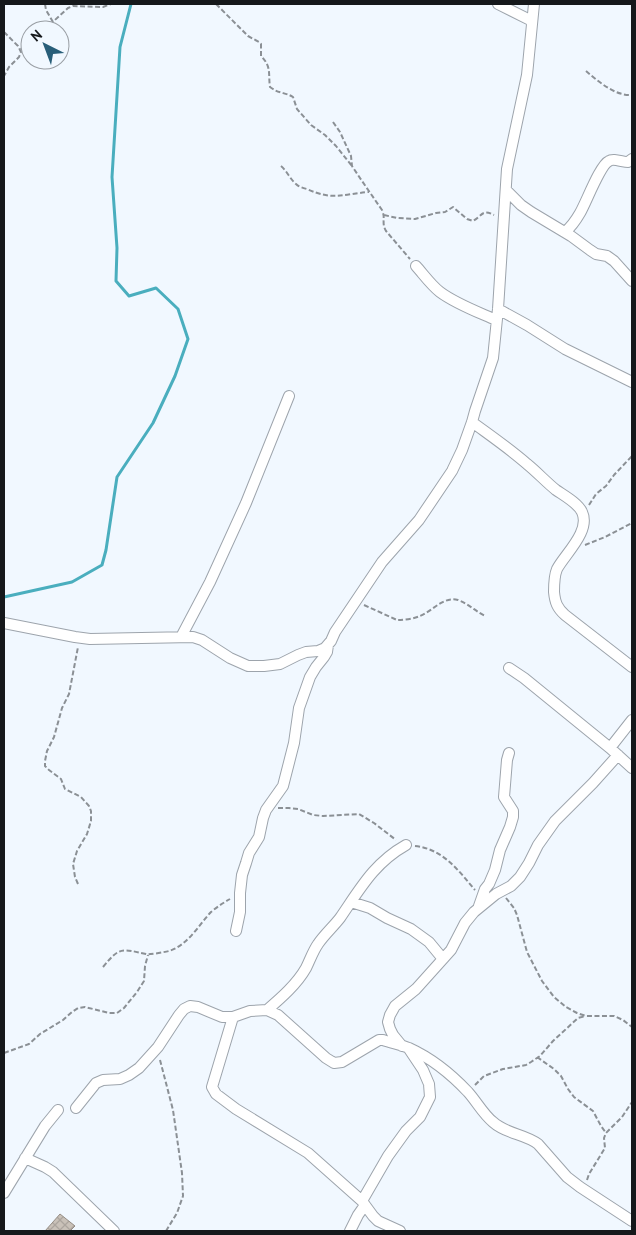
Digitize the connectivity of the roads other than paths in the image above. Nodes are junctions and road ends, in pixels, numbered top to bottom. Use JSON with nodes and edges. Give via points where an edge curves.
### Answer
{"nodes":[{"id":1,"x":498,"y":4,"type":"edge"},
{"id":2,"x":534,"y":4,"type":"edge"},
{"id":3,"x":532,"y":21,"type":"junction"},
{"id":4,"x":632,"y":159,"type":"edge"},
{"id":5,"x":506,"y":190,"type":"junction"},
{"id":6,"x":565,"y":232,"type":"junction"},
{"id":7,"x":416,"y":266,"type":"road end"},
{"id":8,"x":632,"y":281,"type":"edge"},
{"id":9,"x":498,"y":309,"type":"junction"},
{"id":10,"x":496,"y":320,"type":"junction"},
{"id":11,"x":632,"y":382,"type":"edge"},
{"id":12,"x":289,"y":396,"type":"dead end"},
{"id":13,"x":472,"y":422,"type":"junction"},
{"id":14,"x":4,"y":623,"type":"edge"},
{"id":15,"x":181,"y":637,"type":"junction"},
{"id":16,"x":328,"y":645,"type":"junction"},
{"id":17,"x":632,"y":667,"type":"edge"},
{"id":18,"x":509,"y":668,"type":"dead end"},
{"id":19,"x":632,"y":720,"type":"edge"},
{"id":20,"x":610,"y":748,"type":"junction"},
{"id":21,"x":509,"y":752,"type":"dead end"},
{"id":22,"x":618,"y":755,"type":"junction"},
{"id":23,"x":632,"y":768,"type":"edge"},
{"id":24,"x":406,"y":845,"type":"road end"},
{"id":25,"x":351,"y":902,"type":"junction"},
{"id":26,"x":481,"y":903,"type":"junction"},
{"id":27,"x":236,"y":931,"type":"dead end"},
{"id":28,"x":443,"y":959,"type":"junction"},
{"id":29,"x":267,"y":1010,"type":"junction"},
{"id":30,"x":233,"y":1017,"type":"junction"},
{"id":31,"x":405,"y":1047,"type":"junction"},
{"id":32,"x":76,"y":1108,"type":"dead end"},
{"id":33,"x":58,"y":1110,"type":"dead end"},
{"id":34,"x":25,"y":1158,"type":"junction"},
{"id":35,"x":4,"y":1193,"type":"edge"},
{"id":36,"x":364,"y":1203,"type":"junction"},
{"id":37,"x":632,"y":1221,"type":"edge"},
{"id":38,"x":114,"y":1231,"type":"edge"},
{"id":39,"x":350,"y":1231,"type":"edge"},
{"id":40,"x":400,"y":1231,"type":"edge"}],
"edges":[{"from":1,"to":3,"type":"street"},
{"from":2,"to":3,"type":"street"},
{"from":3,"to":5,"type":"street","via":[[527,75],[508,159]]},
{"from":4,"to":6,"type":"street","via":[[628,162],[608,161],[579,214]]},
{"from":5,"to":6,"type":"street","via":[[521,205]]},
{"from":5,"to":9,"type":"street"},
{"from":6,"to":8,"type":"street","via":[[596,254],[614,261]]},
{"from":7,"to":10,"type":"street","via":[[441,293]]},
{"from":9,"to":10,"type":"street"},
{"from":9,"to":11,"type":"street","via":[[565,349]]},
{"from":10,"to":13,"type":"street","via":[[494,358]]},
{"from":12,"to":15,"type":"street","via":[[246,503]]},
{"from":13,"to":16,"type":"street","via":[[452,471],[436,496],[382,562]]},
{"from":13,"to":17,"type":"street","via":[[582,512],[581,529],[555,576],[555,600],[564,615]]},
{"from":14,"to":15,"type":"street","via":[[80,638]]},
{"from":15,"to":16,"type":"street","via":[[202,640],[248,666],[280,664]]},
{"from":16,"to":27,"type":"street","via":[[327,652],[310,677],[299,708],[283,786],[266,810],[259,838],[249,853]]},
{"from":18,"to":20,"type":"street"},
{"from":19,"to":20,"type":"street"},
{"from":20,"to":22,"type":"street"},
{"from":21,"to":26,"type":"street","via":[[504,797],[514,817]]},
{"from":22,"to":23,"type":"street"},
{"from":22,"to":26,"type":"street","via":[[555,821],[520,877]]},
{"from":24,"to":25,"type":"street","via":[[385,858]]},
{"from":25,"to":28,"type":"street","via":[[370,908],[420,935]]},
{"from":25,"to":29,"type":"street","via":[[318,944],[296,981]]},
{"from":26,"to":28,"type":"street"},
{"from":28,"to":31,"type":"street","via":[[416,989],[395,1006],[390,1015],[390,1029]]},
{"from":29,"to":30,"type":"street"},
{"from":29,"to":31,"type":"street","via":[[278,1015],[334,1063],[342,1062],[379,1040]]},
{"from":30,"to":32,"type":"street","via":[[222,1017],[198,1007],[184,1009],[139,1068],[120,1079],[96,1083]]},
{"from":30,"to":36,"type":"street","via":[[212,1087],[216,1094],[308,1154]]},
{"from":31,"to":36,"type":"street","via":[[423,1070],[430,1097],[420,1117],[388,1156]]},
{"from":31,"to":37,"type":"street","via":[[435,1064],[468,1093],[493,1122],[533,1140],[567,1177]]},
{"from":33,"to":34,"type":"street"},
{"from":34,"to":35,"type":"street"},
{"from":34,"to":38,"type":"street","via":[[53,1172]]},
{"from":36,"to":39,"type":"street"},
{"from":36,"to":40,"type":"street","via":[[378,1220]]}]}
